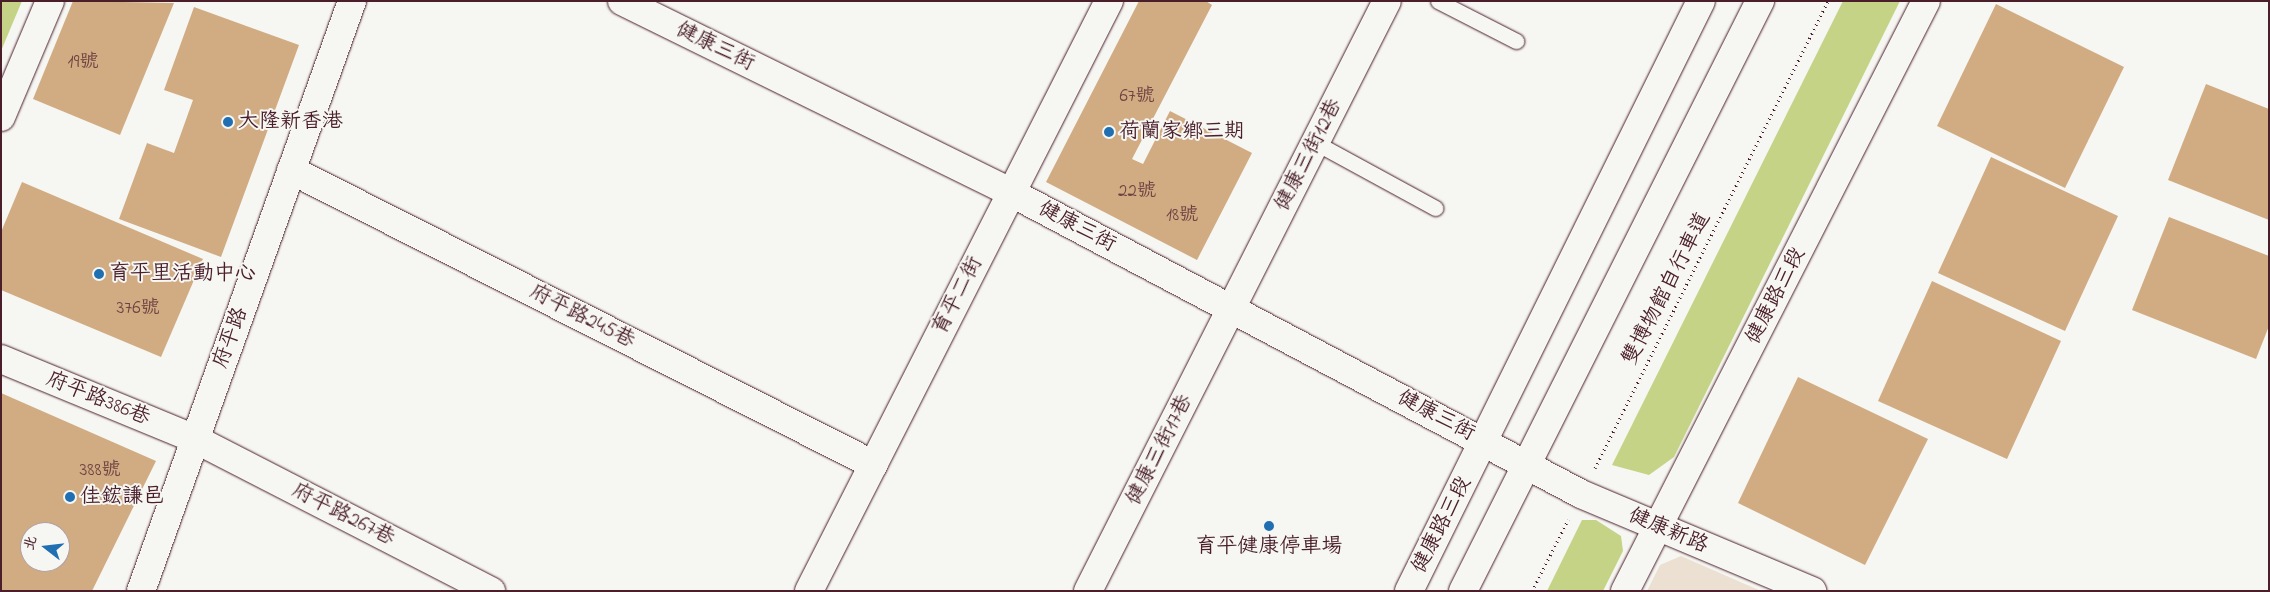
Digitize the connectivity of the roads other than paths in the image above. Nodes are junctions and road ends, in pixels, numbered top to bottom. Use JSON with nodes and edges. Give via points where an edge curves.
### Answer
{"nodes":[{"id":1,"x":50,"y":1,"type":"edge"},
{"id":2,"x":352,"y":1,"type":"edge"},
{"id":3,"x":622,"y":1,"type":"edge"},
{"id":4,"x":1109,"y":1,"type":"edge"},
{"id":5,"x":1387,"y":1,"type":"edge"},
{"id":6,"x":1438,"y":1,"type":"edge"},
{"id":7,"x":1701,"y":1,"type":"edge"},
{"id":8,"x":1760,"y":1,"type":"edge"},
{"id":9,"x":1926,"y":1,"type":"edge"},
{"id":10,"x":1516,"y":41,"type":"dead end"},
{"id":11,"x":1,"y":117,"type":"edge"},
{"id":12,"x":1316,"y":143,"type":"junction"},
{"id":13,"x":291,"y":170,"type":"junction"},
{"id":14,"x":1010,"y":192,"type":"junction"},
{"id":15,"x":1435,"y":208,"type":"dead end"},
{"id":16,"x":1232,"y":309,"type":"junction"},
{"id":17,"x":1,"y":358,"type":"edge"},
{"id":18,"x":195,"y":439,"type":"junction"},
{"id":19,"x":1484,"y":442,"type":"junction"},
{"id":20,"x":1527,"y":464,"type":"junction"},
{"id":21,"x":874,"y":465,"type":"junction"},
{"id":22,"x":1658,"y":527,"type":"junction"},
{"id":23,"x":141,"y":591,"type":"edge"},
{"id":24,"x":491,"y":591,"type":"edge"},
{"id":25,"x":809,"y":591,"type":"edge"},
{"id":26,"x":1088,"y":591,"type":"edge"},
{"id":27,"x":1409,"y":591,"type":"edge"},
{"id":28,"x":1463,"y":591,"type":"edge"},
{"id":29,"x":1625,"y":591,"type":"edge"},
{"id":30,"x":1812,"y":591,"type":"edge"}],
"edges":[{"from":1,"to":11,"type":"street"},
{"from":2,"to":13,"type":"street","name":"府平路"},
{"from":3,"to":14,"type":"street","name":"健康三街"},
{"from":4,"to":14,"type":"street","name":"育平二街"},
{"from":5,"to":12,"type":"street","name":"健康三街12巷"},
{"from":6,"to":10,"type":"lane"},
{"from":7,"to":19,"type":"street","name":"健康路三段"},
{"from":8,"to":20,"type":"street"},
{"from":9,"to":22,"type":"street","name":"健康路三段"},
{"from":12,"to":15,"type":"lane"},
{"from":12,"to":16,"type":"street","name":"健康三街12巷"},
{"from":13,"to":18,"type":"street","name":"府平路"},
{"from":13,"to":21,"type":"street","name":"府平路245巷"},
{"from":14,"to":16,"type":"street","name":"健康三街"},
{"from":14,"to":21,"type":"street","name":"育平二街"},
{"from":16,"to":19,"type":"street","name":"健康三街"},
{"from":16,"to":26,"type":"street","name":"健康三街17巷"},
{"from":17,"to":18,"type":"street","name":"府平路386巷"},
{"from":18,"to":23,"type":"street","name":"府平路"},
{"from":18,"to":24,"type":"street","name":"府平路267巷"},
{"from":19,"to":20,"type":"street","name":"健康三街"},
{"from":19,"to":27,"type":"street","name":"健康路三段"},
{"from":20,"to":22,"type":"street","name":"健康新路","via":[[1582,494]]},
{"from":20,"to":28,"type":"street"},
{"from":21,"to":25,"type":"street","name":"育平二街"},
{"from":22,"to":29,"type":"street","name":"健康路三段"},
{"from":22,"to":30,"type":"street","name":"健康新路"}]}
